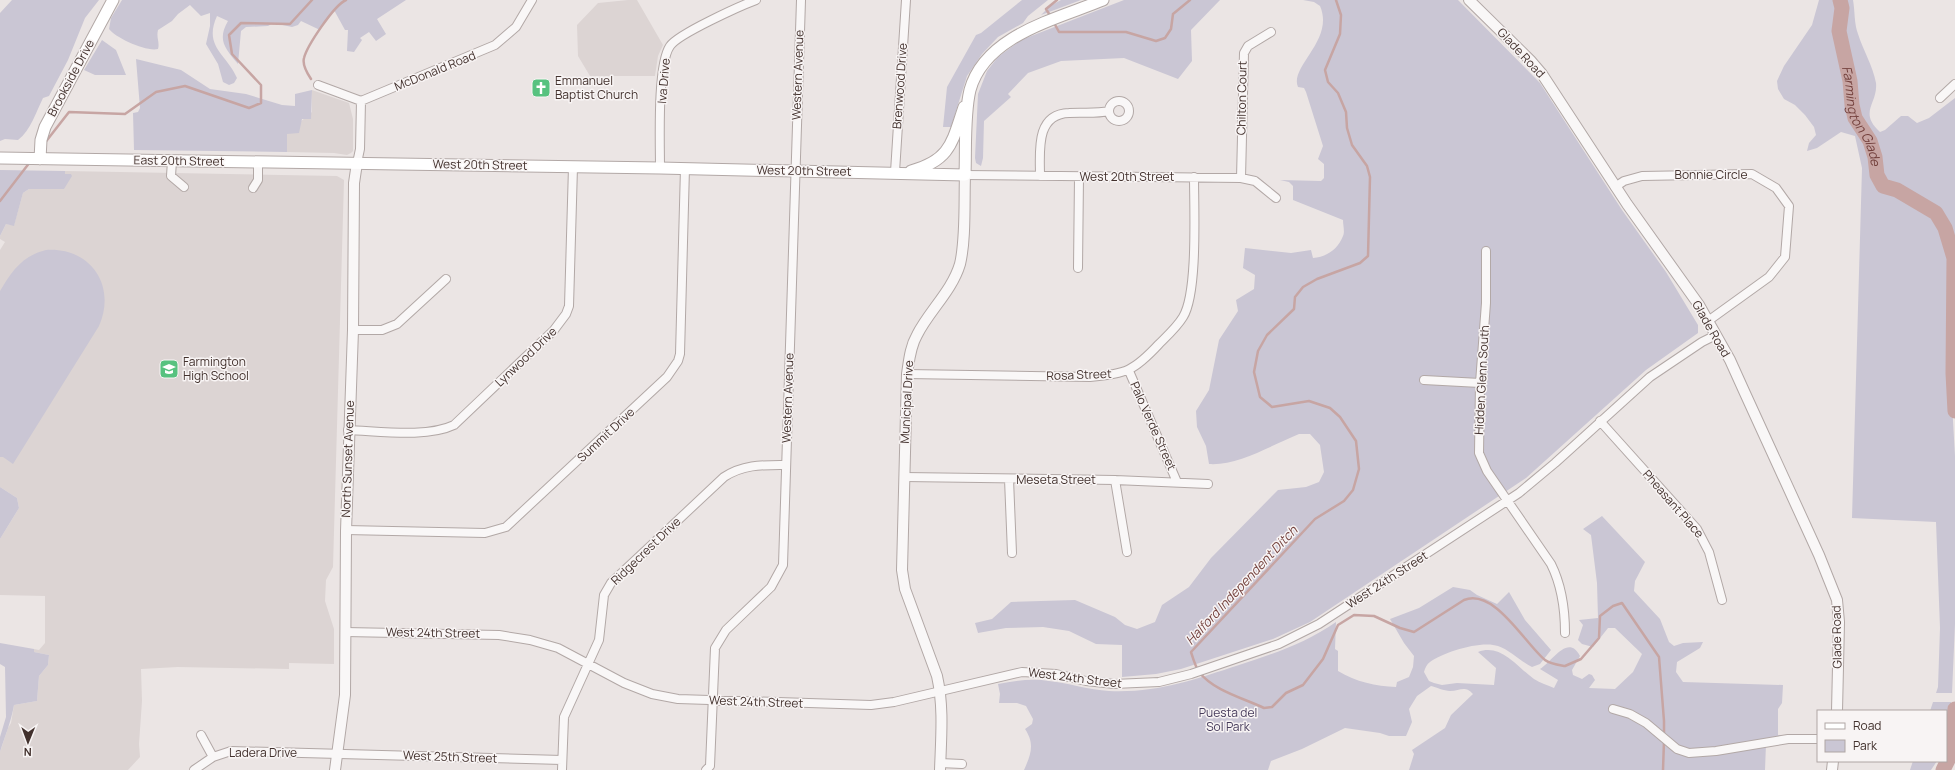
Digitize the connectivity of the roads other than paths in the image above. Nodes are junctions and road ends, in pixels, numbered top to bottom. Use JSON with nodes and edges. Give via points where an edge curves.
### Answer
{"nodes":[{"id":1,"x":113,"y":0,"type":"edge"},
{"id":2,"x":532,"y":0,"type":"edge"},
{"id":3,"x":756,"y":0,"type":"edge"},
{"id":4,"x":801,"y":0,"type":"edge"},
{"id":5,"x":906,"y":0,"type":"edge"},
{"id":6,"x":1103,"y":0,"type":"edge"},
{"id":7,"x":1468,"y":0,"type":"edge"},
{"id":8,"x":1271,"y":32,"type":"dead end"},
{"id":9,"x":1955,"y":84,"type":"edge"},
{"id":10,"x":318,"y":85,"type":"dead end"},
{"id":11,"x":970,"y":90,"type":"junction"},
{"id":12,"x":1940,"y":98,"type":"dead end"},
{"id":13,"x":361,"y":101,"type":"junction"},
{"id":14,"x":1109,"y":111,"type":"dead end"},
{"id":15,"x":0,"y":158,"type":"edge"},
{"id":16,"x":40,"y":159,"type":"junction"},
{"id":17,"x":172,"y":161,"type":"junction"},
{"id":18,"x":258,"y":163,"type":"junction"},
{"id":19,"x":357,"y":163,"type":"junction"},
{"id":20,"x":574,"y":167,"type":"junction"},
{"id":21,"x":660,"y":168,"type":"junction"},
{"id":22,"x":684,"y":168,"type":"junction"},
{"id":23,"x":794,"y":170,"type":"junction"},
{"id":24,"x":899,"y":172,"type":"junction"},
{"id":25,"x":965,"y":175,"type":"junction"},
{"id":26,"x":1040,"y":176,"type":"junction"},
{"id":27,"x":1080,"y":177,"type":"junction"},
{"id":28,"x":1194,"y":177,"type":"junction"},
{"id":29,"x":1241,"y":178,"type":"junction"},
{"id":30,"x":184,"y":187,"type":"dead end"},
{"id":31,"x":1616,"y":187,"type":"junction"},
{"id":32,"x":253,"y":188,"type":"dead end"},
{"id":33,"x":1276,"y":198,"type":"dead end"},
{"id":34,"x":1486,"y":251,"type":"dead end"},
{"id":35,"x":1078,"y":268,"type":"dead end"},
{"id":36,"x":446,"y":278,"type":"dead end"},
{"id":37,"x":1708,"y":321,"type":"junction"},
{"id":38,"x":353,"y":330,"type":"junction"},
{"id":39,"x":1716,"y":335,"type":"junction"},
{"id":40,"x":1129,"y":371,"type":"junction"},
{"id":41,"x":907,"y":374,"type":"junction"},
{"id":42,"x":1424,"y":380,"type":"dead end"},
{"id":43,"x":1480,"y":383,"type":"junction"},
{"id":44,"x":1600,"y":421,"type":"junction"},
{"id":45,"x":348,"y":430,"type":"junction"},
{"id":46,"x":786,"y":465,"type":"junction"},
{"id":47,"x":904,"y":477,"type":"junction"},
{"id":48,"x":1009,"y":479,"type":"junction"},
{"id":49,"x":1115,"y":480,"type":"junction"},
{"id":50,"x":1177,"y":482,"type":"junction"},
{"id":51,"x":1208,"y":484,"type":"dead end"},
{"id":52,"x":1508,"y":501,"type":"junction"},
{"id":53,"x":346,"y":530,"type":"junction"},
{"id":54,"x":1127,"y":552,"type":"dead end"},
{"id":55,"x":1012,"y":553,"type":"dead end"},
{"id":56,"x":1722,"y":600,"type":"dead end"},
{"id":57,"x":345,"y":632,"type":"junction"},
{"id":58,"x":1565,"y":633,"type":"dead end"},
{"id":59,"x":588,"y":664,"type":"junction"},
{"id":60,"x":940,"y":690,"type":"junction"},
{"id":61,"x":712,"y":701,"type":"junction"},
{"id":62,"x":1613,"y":709,"type":"dead end"},
{"id":63,"x":1837,"y":710,"type":"edge"},
{"id":64,"x":201,"y":735,"type":"dead end"},
{"id":65,"x":1817,"y":739,"type":"edge"},
{"id":66,"x":337,"y":754,"type":"junction"},
{"id":67,"x":213,"y":757,"type":"junction"},
{"id":68,"x":562,"y":760,"type":"junction"},
{"id":69,"x":962,"y":764,"type":"dead end"},
{"id":70,"x":940,"y":767,"type":"edge"},
{"id":71,"x":710,"y":768,"type":"edge"},
{"id":72,"x":194,"y":770,"type":"edge"},
{"id":73,"x":335,"y":770,"type":"edge"},
{"id":74,"x":562,"y":770,"type":"edge"}],
"edges":[{"from":1,"to":16,"type":"main road","name":"Brookside Drive","via":[[45,127]]},
{"from":2,"to":13,"type":"street","name":"McDonald Road","via":[[516,27],[495,45]]},
{"from":3,"to":21,"type":"street","name":"Iva Drive","via":[[681,36],[670,45],[663,65]]},
{"from":4,"to":23,"type":"street","name":"Western Avenue"},
{"from":5,"to":24,"type":"street","name":"Brenwood Drive"},
{"from":6,"to":11,"type":"main road","name":"Municipal Drive","via":[[1009,40],[988,57]]},
{"from":7,"to":31,"type":"street","name":"Glade Road","via":[[1542,74]]},
{"from":8,"to":29,"type":"street","name":"Chilton Court","via":[[1248,46],[1244,53]]},
{"from":9,"to":12,"type":"street"},
{"from":10,"to":13,"type":"street"},
{"from":11,"to":24,"type":"main road","via":[[947,152],[919,168]]},
{"from":11,"to":25,"type":"main road","name":"Municipal Drive"},
{"from":13,"to":19,"type":"street","via":[[360,149]]},
{"from":14,"to":26,"type":"street","via":[[1057,114],[1048,121],[1041,138]]},
{"from":15,"to":16,"type":"main road","name":"East 20th Street"},
{"from":16,"to":17,"type":"main road","name":"East 20th Street"},
{"from":17,"to":18,"type":"main road","name":"East 20th Street"},
{"from":17,"to":30,"type":"street","via":[[171,176]]},
{"from":18,"to":19,"type":"main road","name":"East 20th Street"},
{"from":18,"to":32,"type":"street","via":[[258,180]]},
{"from":19,"to":20,"type":"main road","name":"West 20th Street"},
{"from":19,"to":38,"type":"street","name":"North Sunset Avenue","via":[[354,183]]},
{"from":20,"to":21,"type":"main road","name":"West 20th Street"},
{"from":20,"to":45,"type":"street","name":"Lynwood Drive","via":[[569,306],[554,330],[454,425],[446,429],[428,432]]},
{"from":21,"to":22,"type":"main road","name":"West 20th Street"},
{"from":22,"to":23,"type":"main road","name":"West 20th Street"},
{"from":22,"to":53,"type":"street","name":"Summit Drive","via":[[680,354],[667,377],[506,527],[484,533]]},
{"from":23,"to":24,"type":"main road","name":"West 20th Street"},
{"from":23,"to":46,"type":"street","name":"Western Avenue"},
{"from":24,"to":25,"type":"main road","name":"West 20th Street"},
{"from":25,"to":26,"type":"street","name":"West 20th Street"},
{"from":25,"to":41,"type":"street","name":"Municipal Drive","via":[[960,264],[952,283],[916,336]]},
{"from":26,"to":27,"type":"street","name":"West 20th Street"},
{"from":27,"to":28,"type":"street","name":"West 20th Street"},
{"from":27,"to":35,"type":"street"},
{"from":28,"to":29,"type":"street","name":"West 20th Street"},
{"from":28,"to":40,"type":"street","name":"Rosa Street","via":[[1192,282],[1188,306],[1183,317],[1150,354]]},
{"from":29,"to":33,"type":"street","name":"West 20th Street","via":[[1250,179]]},
{"from":31,"to":37,"type":"street","name":"Glade Road"},
{"from":31,"to":37,"type":"street","name":"Bonnie Circle","via":[[1624,181],[1642,176],[1752,174],[1776,188],[1785,200],[1789,206],[1784,257],[1769,277]]},
{"from":34,"to":43,"type":"street","name":"Hidden Glenn South","via":[[1486,303]]},
{"from":36,"to":38,"type":"street","via":[[397,324],[382,330]]},
{"from":37,"to":39,"type":"street","name":"Glade Road"},
{"from":38,"to":45,"type":"street","name":"North Sunset Avenue"},
{"from":39,"to":44,"type":"street","name":"West 24th Street","via":[[1650,377]]},
{"from":39,"to":63,"type":"street","name":"Glade Road","via":[[1750,403],[1837,600]]},
{"from":40,"to":41,"type":"street","name":"Rosa Street","via":[[1090,377]]},
{"from":40,"to":50,"type":"street","name":"Palo Verde Street"},
{"from":41,"to":47,"type":"street","name":"Municipal Drive"},
{"from":42,"to":43,"type":"street"},
{"from":43,"to":52,"type":"street","name":"Hidden Glenn South","via":[[1479,453],[1487,471]]},
{"from":44,"to":52,"type":"street","name":"West 24th Street","via":[[1555,464]]},
{"from":44,"to":56,"type":"street","name":"Pheasant Place","via":[[1697,529],[1709,552]]},
{"from":45,"to":53,"type":"street","name":"North Sunset Avenue"},
{"from":46,"to":59,"type":"street","name":"Ridgecrest Drive","via":[[749,466],[731,472],[615,578],[604,595],[599,640]]},
{"from":46,"to":61,"type":"street","name":"Western Avenue","via":[[783,565],[771,587],[726,630],[715,648]]},
{"from":47,"to":48,"type":"street","name":"Meseta Street"},
{"from":47,"to":60,"type":"street","name":"Municipal Drive","via":[[902,554],[905,589]]},
{"from":48,"to":49,"type":"street","name":"Meseta Street"},
{"from":48,"to":55,"type":"street"},
{"from":49,"to":50,"type":"street","name":"Meseta Street"},
{"from":49,"to":54,"type":"street"},
{"from":50,"to":51,"type":"street","name":"Meseta Street"},
{"from":52,"to":58,"type":"street","name":"Hidden Glenn South","via":[[1556,573]]},
{"from":52,"to":60,"type":"street","name":"West 24th Street","via":[[1319,624],[1257,652],[1179,677],[1142,684],[1102,683],[1056,674],[1022,672]]},
{"from":53,"to":57,"type":"street","name":"North Sunset Avenue"},
{"from":57,"to":59,"type":"street","name":"West 24th Street","via":[[499,634],[558,648]]},
{"from":57,"to":66,"type":"street","name":"North Sunset Avenue","via":[[345,695]]},
{"from":59,"to":61,"type":"street","name":"West 24th Street","via":[[652,694]]},
{"from":59,"to":68,"type":"street","name":"Ridgecrest Drive","via":[[564,717]]},
{"from":60,"to":61,"type":"street","name":"West 24th Street","via":[[871,705]]},
{"from":60,"to":70,"type":"street","name":"Municipal Drive"},
{"from":61,"to":71,"type":"street","name":"Western Avenue"},
{"from":62,"to":65,"type":"street","via":[[1630,714],[1646,723],[1677,749],[1689,753],[1788,739]]},
{"from":64,"to":67,"type":"street"},
{"from":66,"to":67,"type":"street","name":"Ladera Drive","via":[[231,751]]},
{"from":66,"to":68,"type":"street","name":"West 25th Street"},
{"from":66,"to":73,"type":"street","name":"North Sunset Avenue"},
{"from":67,"to":72,"type":"street","name":"Ladera Drive"},
{"from":68,"to":74,"type":"street","name":"Ridgecrest Drive"},
{"from":69,"to":70,"type":"street"}]}
